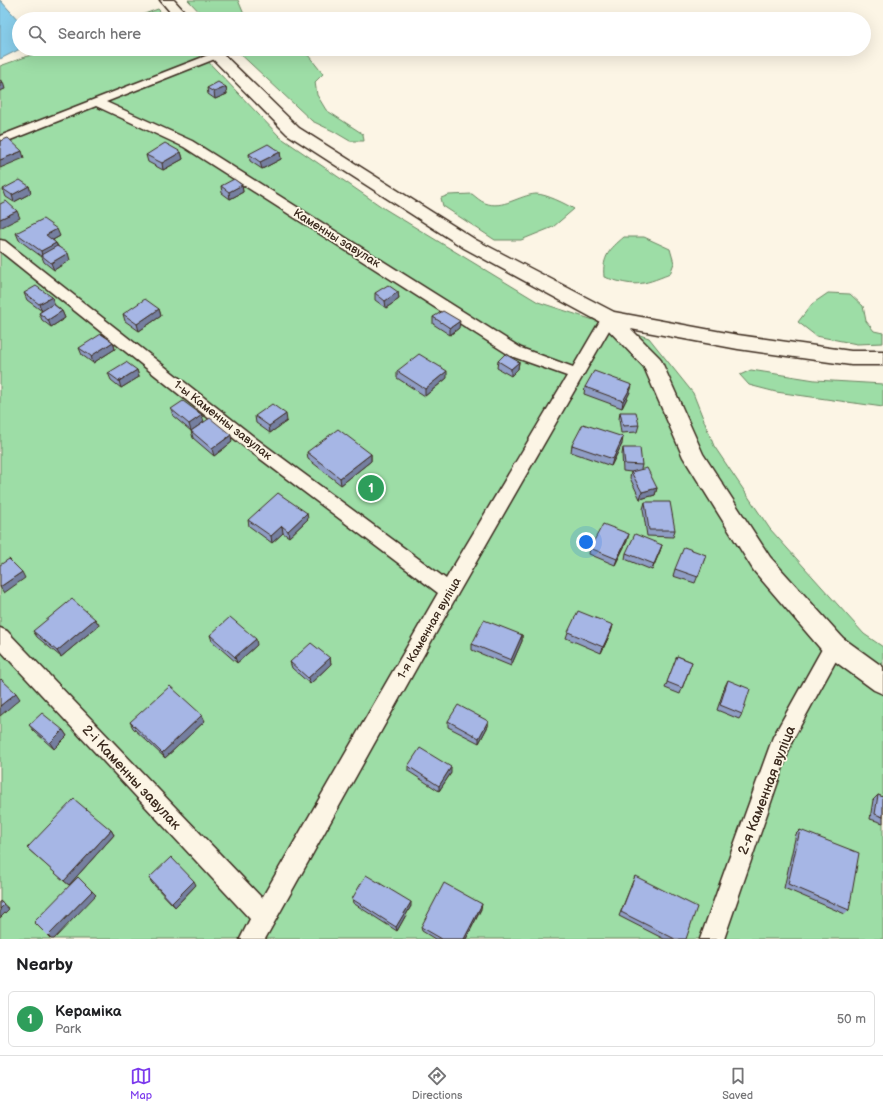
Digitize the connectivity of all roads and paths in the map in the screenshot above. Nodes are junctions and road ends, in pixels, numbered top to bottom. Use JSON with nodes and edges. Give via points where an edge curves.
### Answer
{"nodes":[{"id":1,"x":167,"y":0,"type":"edge"},
{"id":2,"x":178,"y":12,"type":"edge"},
{"id":3,"x":204,"y":56,"type":"edge"},
{"id":4,"x":217,"y":56,"type":"edge"},
{"id":5,"x":96,"y":102,"type":"junction"},
{"id":6,"x":0,"y":140,"type":"edge"},
{"id":7,"x":0,"y":244,"type":"edge"},
{"id":8,"x":609,"y":318,"type":"junction"},
{"id":9,"x":883,"y":358,"type":"edge"},
{"id":10,"x":577,"y":374,"type":"junction"},
{"id":11,"x":449,"y":591,"type":"junction"},
{"id":12,"x":0,"y":637,"type":"edge"},
{"id":13,"x":834,"y":646,"type":"junction"},
{"id":14,"x":883,"y":682,"type":"edge"},
{"id":15,"x":264,"y":918,"type":"junction"},
{"id":16,"x":252,"y":939,"type":"edge"},
{"id":17,"x":712,"y":939,"type":"edge"}],
"edges":[{"from":1,"to":2,"type":"street"},
{"from":3,"to":5,"type":"lane"},
{"from":4,"to":8,"type":"street","via":[[293,131],[470,244]]},
{"from":5,"to":6,"type":"lane"},
{"from":5,"to":10,"type":"lane","name":"Каменны завулак","via":[[188,144],[516,352]]},
{"from":7,"to":11,"type":"lane","name":"1-ы Каменны завулак","via":[[252,444]]},
{"from":8,"to":9,"type":"street","via":[[738,342],[851,358]]},
{"from":8,"to":10,"type":"lane","name":"1-я Каменная вуліца"},
{"from":8,"to":13,"type":"street","via":[[653,363],[694,457],[762,564]]},
{"from":10,"to":11,"type":"lane","name":"1-я Каменная вуліца"},
{"from":11,"to":15,"type":"lane","name":"1-я Каменная вуліца"},
{"from":12,"to":15,"type":"lane","name":"2-і Каменны завулак"},
{"from":13,"to":14,"type":"street"},
{"from":13,"to":17,"type":"lane","name":"2-я Каменная вуліца","via":[[783,737]]},
{"from":15,"to":16,"type":"lane","name":"1-я Каменная вуліца"}]}
